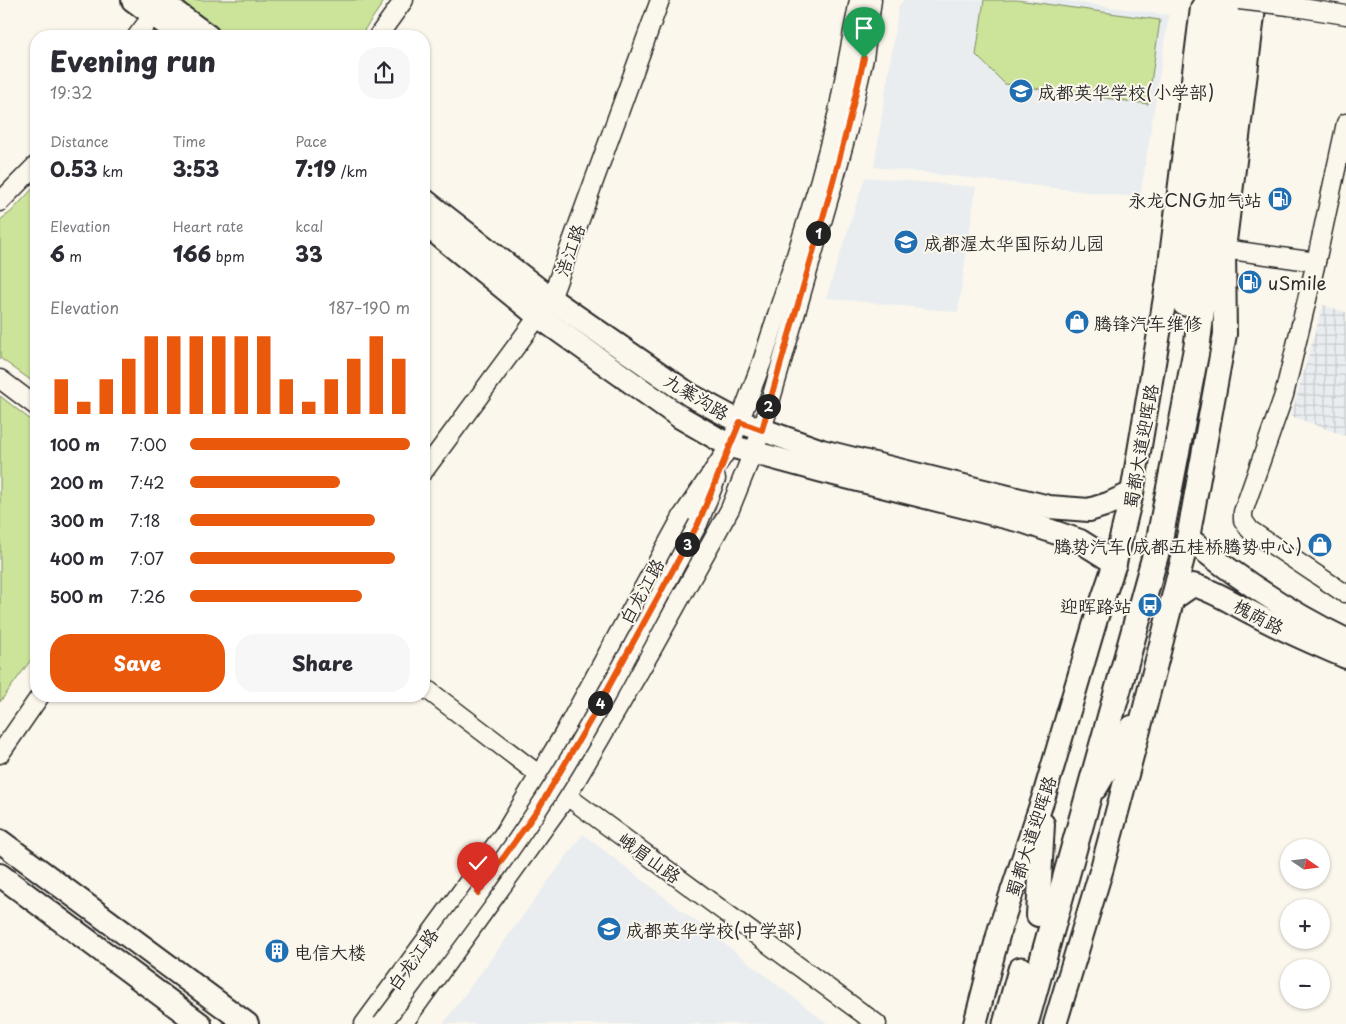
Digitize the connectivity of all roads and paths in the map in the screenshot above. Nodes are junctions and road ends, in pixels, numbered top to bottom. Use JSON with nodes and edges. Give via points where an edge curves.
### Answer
{"nodes":[{"id":1,"x":133,"y":0,"type":"edge"},
{"id":2,"x":404,"y":0,"type":"edge"},
{"id":3,"x":660,"y":0,"type":"edge"},
{"id":4,"x":859,"y":0,"type":"edge"},
{"id":5,"x":872,"y":0,"type":"edge"},
{"id":6,"x":1203,"y":0,"type":"edge"},
{"id":7,"x":1215,"y":0,"type":"edge"},
{"id":8,"x":1239,"y":0,"type":"edge"},
{"id":9,"x":1255,"y":0,"type":"edge"},
{"id":10,"x":160,"y":4,"type":"edge"},
{"id":11,"x":1346,"y":15,"type":"edge"},
{"id":12,"x":141,"y":30,"type":"edge"},
{"id":13,"x":178,"y":30,"type":"edge"},
{"id":14,"x":199,"y":30,"type":"edge"},
{"id":15,"x":382,"y":30,"type":"edge"},
{"id":16,"x":1346,"y":123,"type":"edge"},
{"id":17,"x":30,"y":171,"type":"edge"},
{"id":18,"x":0,"y":202,"type":"edge"},
{"id":19,"x":430,"y":205,"type":"edge"},
{"id":20,"x":430,"y":227,"type":"edge"},
{"id":21,"x":1224,"y":249,"type":"junction"},
{"id":22,"x":1316,"y":262,"type":"junction"},
{"id":23,"x":545,"y":307,"type":"junction"},
{"id":24,"x":0,"y":379,"type":"edge"},
{"id":25,"x":30,"y":402,"type":"edge"},
{"id":26,"x":740,"y":422,"type":"junction"},
{"id":27,"x":762,"y":430,"type":"junction"},
{"id":28,"x":730,"y":446,"type":"junction"},
{"id":29,"x":753,"y":454,"type":"junction"},
{"id":30,"x":430,"y":463,"type":"edge"},
{"id":31,"x":1132,"y":494,"type":"junction"},
{"id":32,"x":1188,"y":538,"type":"junction"},
{"id":33,"x":1115,"y":563,"type":"junction"},
{"id":34,"x":1344,"y":593,"type":"dead end"},
{"id":35,"x":1174,"y":598,"type":"junction"},
{"id":36,"x":1346,"y":640,"type":"edge"},
{"id":37,"x":1346,"y":657,"type":"edge"},
{"id":38,"x":430,"y":692,"type":"edge"},
{"id":39,"x":1147,"y":701,"type":"junction"},
{"id":40,"x":36,"y":702,"type":"edge"},
{"id":41,"x":0,"y":754,"type":"edge"},
{"id":42,"x":539,"y":775,"type":"junction"},
{"id":43,"x":566,"y":796,"type":"junction"},
{"id":44,"x":1044,"y":796,"type":"junction"},
{"id":45,"x":1088,"y":802,"type":"junction"},
{"id":46,"x":0,"y":841,"type":"edge"},
{"id":47,"x":0,"y":875,"type":"edge"},
{"id":48,"x":1039,"y":928,"type":"junction"},
{"id":49,"x":200,"y":1024,"type":"edge"},
{"id":50,"x":247,"y":1024,"type":"edge"},
{"id":51,"x":364,"y":1024,"type":"edge"},
{"id":52,"x":382,"y":1024,"type":"edge"},
{"id":53,"x":403,"y":1024,"type":"edge"},
{"id":54,"x":877,"y":1024,"type":"edge"},
{"id":55,"x":975,"y":1024,"type":"edge"},
{"id":56,"x":1006,"y":1024,"type":"edge"},
{"id":57,"x":1025,"y":1024,"type":"edge"},
{"id":58,"x":1055,"y":1024,"type":"edge"}],
"edges":[{"from":1,"to":10,"type":"main road"},
{"from":2,"to":15,"type":"street"},
{"from":3,"to":23,"type":"street","name":"涪江路"},
{"from":4,"to":26,"type":"street","name":"白龙江路","via":[[838,112],[819,183]]},
{"from":5,"to":27,"type":"street","name":"白龙江路","via":[[864,58],[848,129]]},
{"from":6,"to":31,"type":"main road","name":"蜀都大道迎晖路","via":[[1168,280]]},
{"from":7,"to":48,"type":"highway","name":"蜀都大道迎晖路","via":[[1178,367],[1162,462],[1144,544]]},
{"from":8,"to":11,"type":"street","bridge":true},
{"from":8,"to":45,"type":"highway","name":"蜀都大道迎晖路","via":[[1197,346],[1159,542]]},
{"from":9,"to":21,"type":"main road"},
{"from":10,"to":12,"type":"street"},
{"from":10,"to":13,"type":"main road"},
{"from":10,"to":14,"type":"main road"},
{"from":16,"to":22,"type":"street"},
{"from":17,"to":18,"type":"street"},
{"from":19,"to":23,"type":"main road","name":"九寨沟路"},
{"from":20,"to":23,"type":"main road","name":"九寨沟路"},
{"from":21,"to":22,"type":"street"},
{"from":21,"to":32,"type":"main road","via":[[1225,334]]},
{"from":22,"to":34,"type":"street","via":[[1284,395],[1243,520],[1250,530]]},
{"from":23,"to":26,"type":"main road","name":"九寨沟路"},
{"from":23,"to":28,"type":"main road","name":"九寨沟路","via":[[680,417]]},
{"from":23,"to":30,"type":"street","name":"涪江路"},
{"from":24,"to":25,"type":"street"},
{"from":26,"to":27,"type":"main road","name":"九寨沟路"},
{"from":26,"to":28,"type":"street","name":"白龙江路"},
{"from":27,"to":29,"type":"street","name":"白龙江路"},
{"from":27,"to":31,"type":"main road","name":"九寨沟路","via":[[822,451],[1049,507],[1089,510]]},
{"from":28,"to":29,"type":"main road","name":"九寨沟路"},
{"from":28,"to":42,"type":"street","name":"白龙江路","via":[[683,515]]},
{"from":28,"to":52,"type":"street","bridge":true,"via":[[698,524],[539,808]]},
{"from":29,"to":33,"type":"main road","name":"九寨沟路","via":[[1025,522],[1080,541]]},
{"from":29,"to":43,"type":"street","name":"白龙江路","via":[[730,509]]},
{"from":31,"to":33,"type":"main road","name":"蜀都大道迎晖路"},
{"from":32,"to":35,"type":"main road"},
{"from":32,"to":36,"type":"main road","name":"槐荫路","via":[[1220,564]]},
{"from":33,"to":44,"type":"main road","name":"蜀都大道迎晖路"},
{"from":35,"to":37,"type":"main road","name":"槐荫路","via":[[1193,585],[1209,589],[1290,632]]},
{"from":35,"to":39,"type":"main road"},
{"from":38,"to":42,"type":"street","name":"峨眉山路"},
{"from":39,"to":45,"type":"main road"},
{"from":39,"to":58,"type":"main road"},
{"from":40,"to":41,"type":"street"},
{"from":42,"to":43,"type":"street","name":"峨眉山路"},
{"from":42,"to":51,"type":"street","name":"白龙江路","via":[[505,832]]},
{"from":43,"to":53,"type":"street","name":"白龙江路"},
{"from":43,"to":54,"type":"street","name":"峨眉山路"},
{"from":44,"to":48,"type":"main road"},
{"from":44,"to":55,"type":"main road","name":"蜀都大道迎晖路","via":[[1000,928]]},
{"from":45,"to":48,"type":"highway","name":"蜀都大道迎晖路"},
{"from":46,"to":50,"type":"main road"},
{"from":47,"to":49,"type":"main road"},
{"from":48,"to":56,"type":"highway"},
{"from":48,"to":57,"type":"highway"}]}
